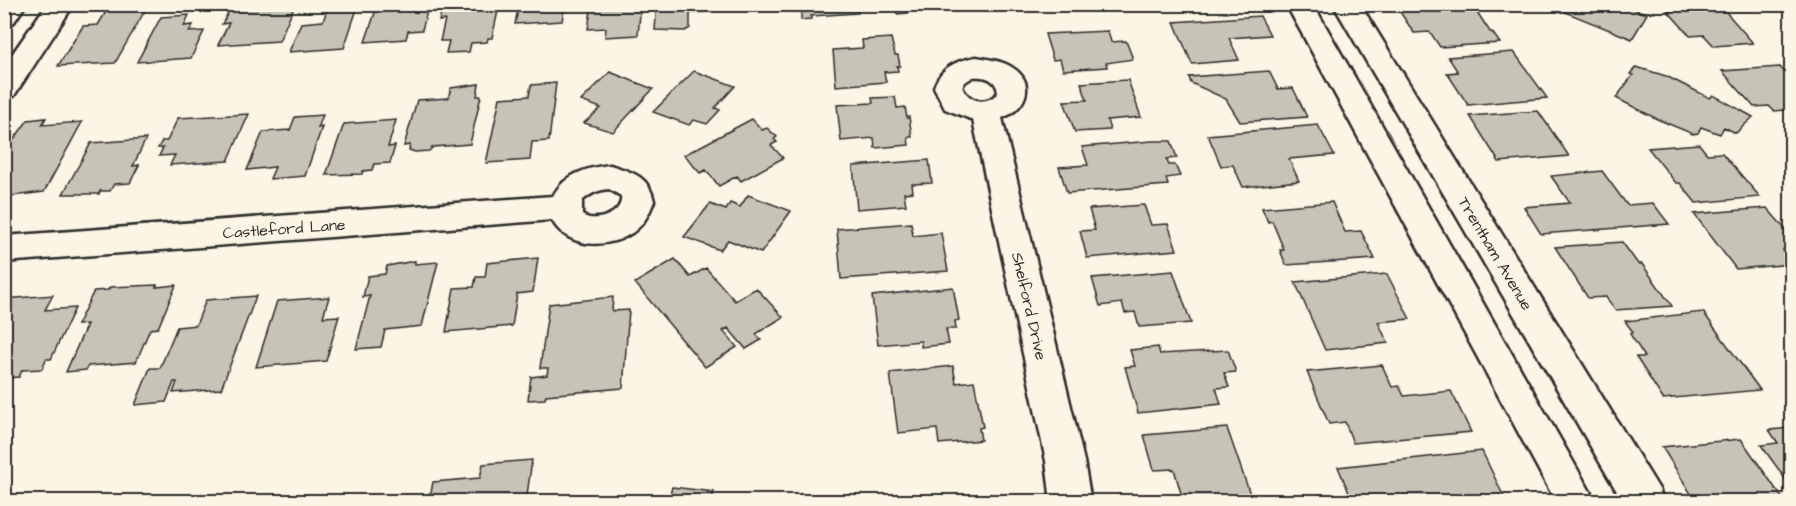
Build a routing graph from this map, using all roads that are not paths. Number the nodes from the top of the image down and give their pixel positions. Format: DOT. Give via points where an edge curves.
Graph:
graph roads {
  1 [pos="13,4"];
  2 [pos="61,4"];
  3 [pos="1299,4"];
  4 [pos="1346,4"];
  5 [pos="4,16"];
  6 [pos="4,89"];
  7 [pos="986,112"];
  8 [pos="564,207"];
  9 [pos="4,249"];
  10 [pos="1071,501"];
  11 [pos="1577,501"];
  12 [pos="1645,501"];
  1 -- 5 [label="street"];
  2 -- 6 [label="street"];
  3 -- 11 [label="street"];
  4 -- 12 [label="street, Trentham Avenue"];
  7 -- 10 [label="street, Shelford Drive"];
  8 -- 9 [label="street, Castleford Lane"];
}
